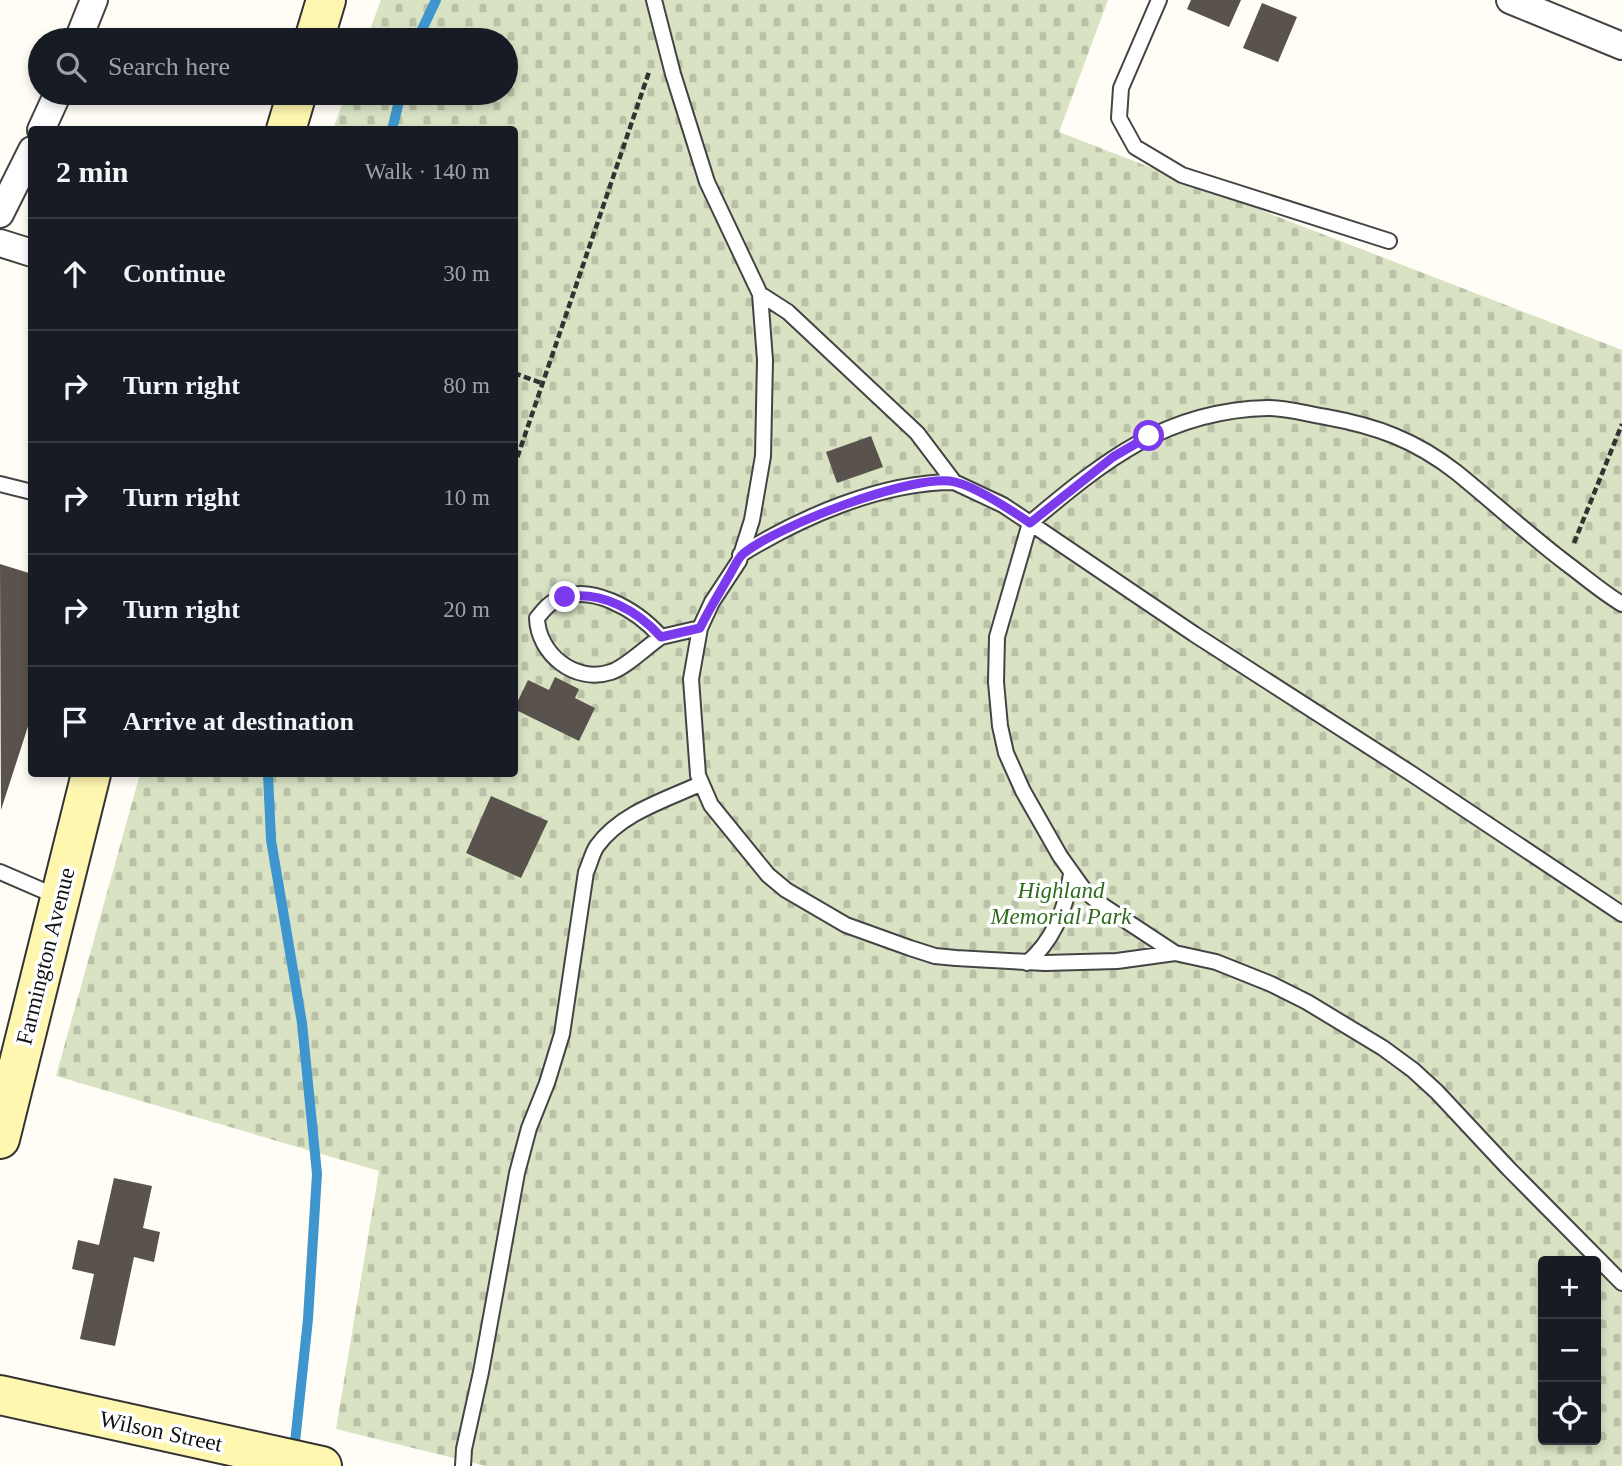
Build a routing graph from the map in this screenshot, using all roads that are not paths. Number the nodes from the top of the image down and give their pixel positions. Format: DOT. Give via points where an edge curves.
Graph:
graph roads {
  1 [pos="94,0"];
  2 [pos="326,0"];
  3 [pos="654,0"];
  4 [pos="1159,0"];
  5 [pos="1510,0"];
  6 [pos="83,28"];
  7 [pos="318,28"];
  8 [pos="1622,46"];
  9 [pos="52,105"];
  10 [pos="293,105"];
  11 [pos="43,126"];
  12 [pos="287,126"];
  13 [pos="28,158"];
  14 [pos="0,214"];
  15 [pos="1389,241"];
  16 [pos="0,243"];
  17 [pos="28,252"];
  18 [pos="760,294"];
  19 [pos="954,482"];
  20 [pos="0,484"];
  21 [pos="28,491"];
  22 [pos="1030,523"];
  23 [pos="740,555"];
  24 [pos="1622,604"];
  25 [pos="700,628"];
  26 [pos="661,637"];
  27 [pos="90,777"];
  28 [pos="700,783"];
  29 [pos="0,872"];
  30 [pos="1071,874"];
  31 [pos="59,897"];
  32 [pos="1622,914"];
  33 [pos="1175,953"];
  34 [pos="1027,963"];
  35 [pos="0,1139"];
  36 [pos="1622,1262"];
  37 [pos="1618,1279"];
  38 [pos="0,1395"];
  39 [pos="318,1465"];
  40 [pos="463,1466"];
  1 -- 6 [label="street"];
  2 -- 7 [label="street"];
  3 -- 18 [label="lane" via="707,181"];
  4 -- 15 [label="lane" via="1121,88 1119,118 1135,148 1182,175"];
  5 -- 8 [label="street"];
  9 -- 11 [label="street"];
  10 -- 12 [label="street"];
  13 -- 14 [label="street"];
  16 -- 17 [label="street"];
  18 -- 19 [label="lane" via="788,312 917,433"];
  18 -- 23 [label="lane" via="764,456"];
  19 -- 22 [label="lane"];
  19 -- 23 [label="lane" via="931,482 854,500"];
  20 -- 21 [label="lane"];
  22 -- 24 [label="lane" via="1113,457 1149,436 1191,420 1271,408 1396,435 1456,473"];
  22 -- 30 [label="lane" via="997,637 1000,726 1023,791"];
  22 -- 32 [label="lane"];
  23 -- 25 [label="lane"];
  25 -- 26 [label="lane"];
  25 -- 28 [label="lane" via="691,680"];
  26 -- 26 [label="lane" via="648,623 600,597 565,597 553,601 537,618 546,649 555,660 579,672 611,672"];
  27 -- 31 [label="street, Farmington Avenue"];
  28 -- 34 [label="lane" via="711,805 768,875 824,914 935,956"];
  28 -- 40 [label="lane" via="621,823 597,846 586,872 562,1034 517,1172"];
  29 -- 31 [label="lane"];
  30 -- 33 [label="lane" via="1102,905"];
  30 -- 34 [label="lane" via="1052,936"];
  31 -- 35 [label="street, Farmington Avenue"];
  33 -- 34 [label="lane" via="1117,961"];
  33 -- 37 [label="lane" via="1216,962 1271,984 1383,1048 1437,1092"];
  36 -- 37 [label="lane"];
  38 -- 39 [label="street, Wilson Street"];
}
